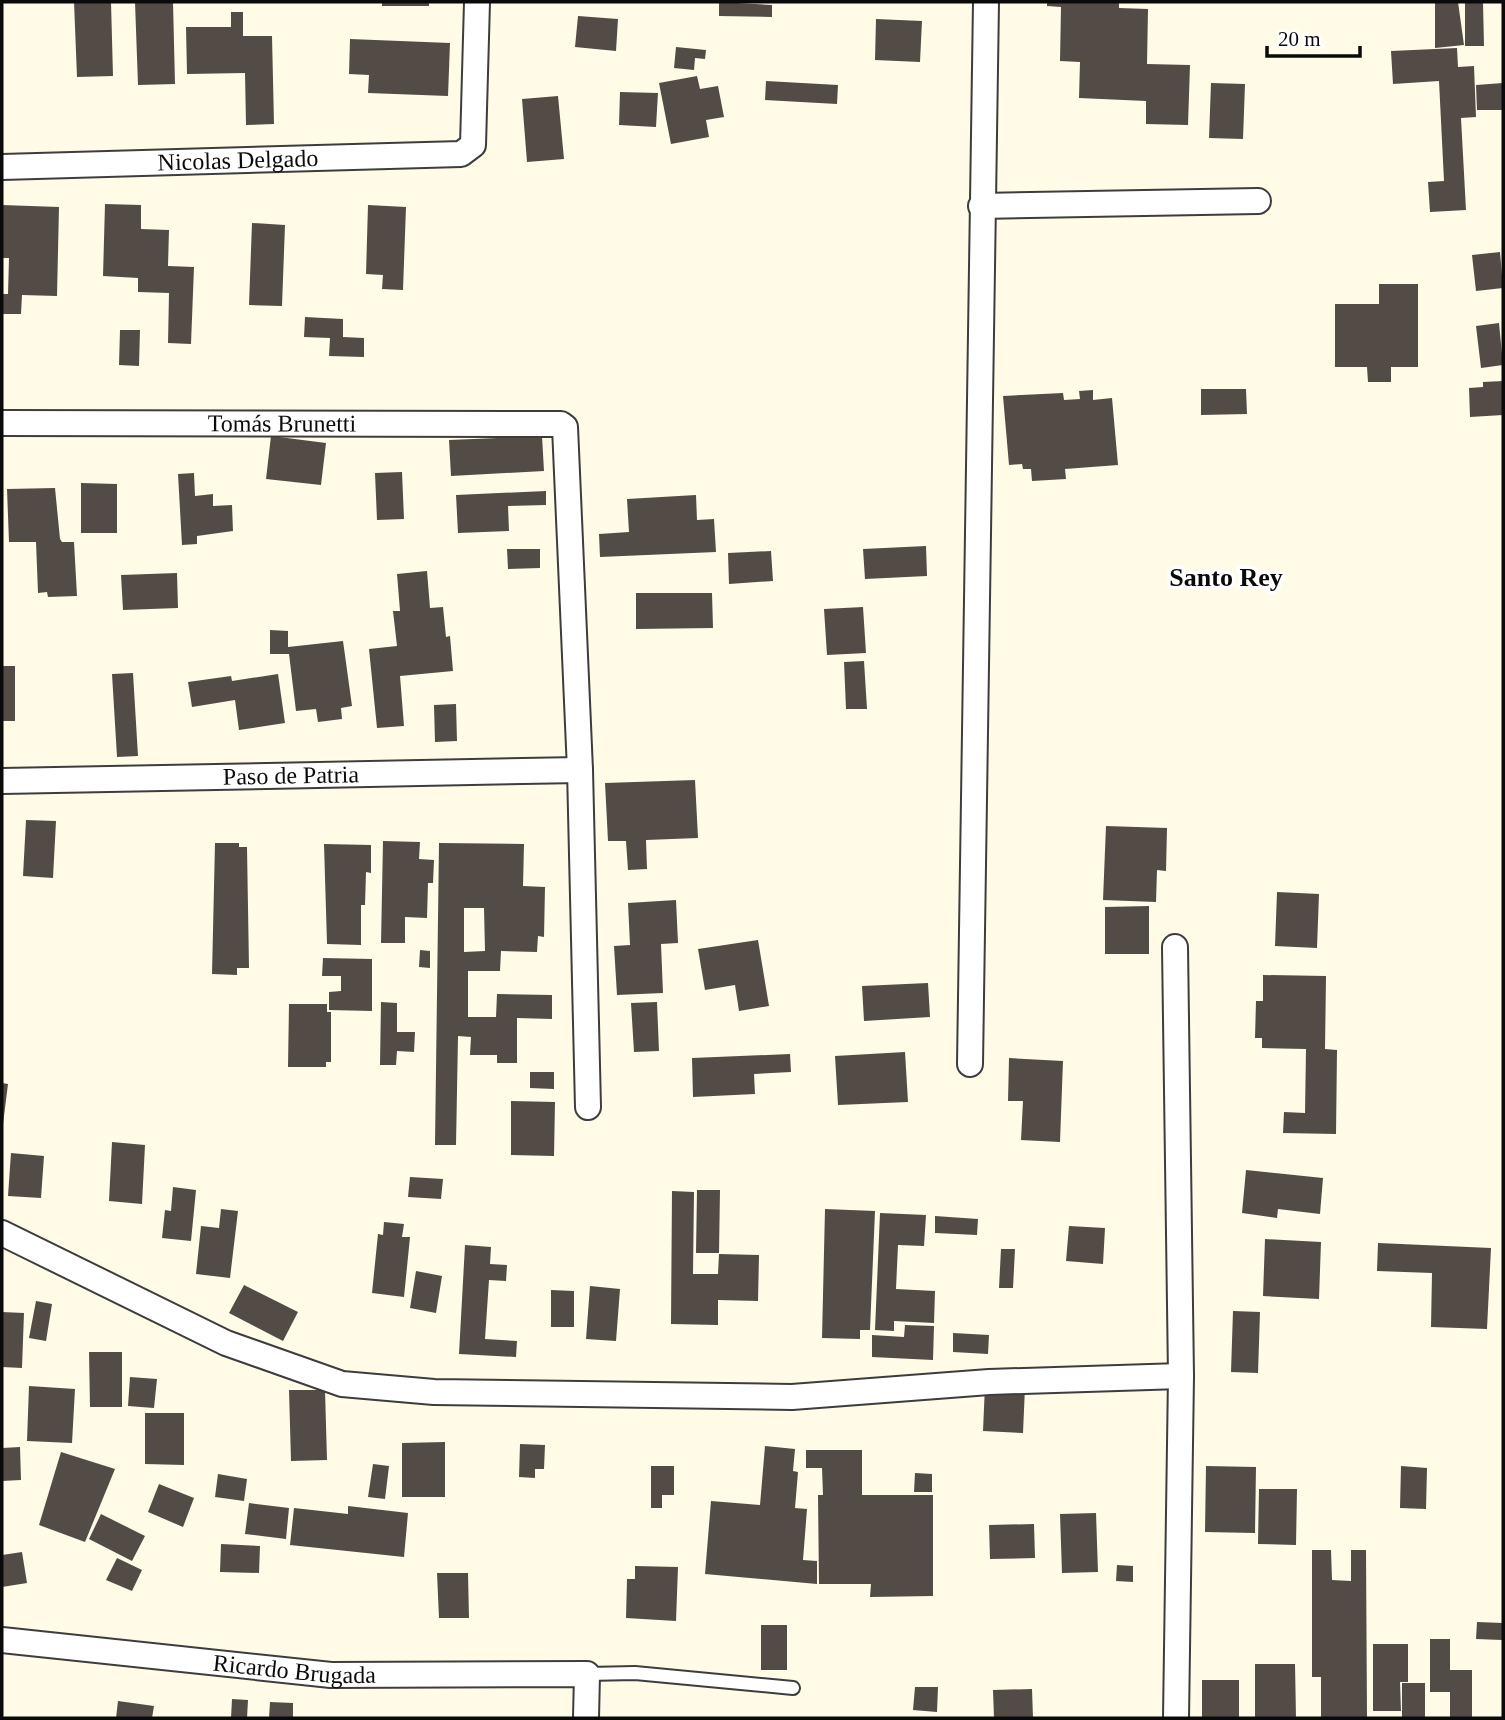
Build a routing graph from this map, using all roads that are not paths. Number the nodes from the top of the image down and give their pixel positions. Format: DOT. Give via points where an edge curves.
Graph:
graph roads {
  1 [pos="477,2"];
  2 [pos="986,2"];
  3 [pos="2,167"];
  4 [pos="1258,201"];
  5 [pos="981,206"];
  6 [pos="2,423"];
  7 [pos="580,770"];
  8 [pos="2,781"];
  9 [pos="1175,947"];
  10 [pos="970,1064"];
  11 [pos="588,1107"];
  12 [pos="2,1233"];
  13 [pos="1181,1376"];
  14 [pos="2,1640"];
  15 [pos="587,1674"];
  16 [pos="793,1688"];
  17 [pos="586,1718"];
  18 [pos="1176,1718"];
  1 -- 3 [label="street, Nicolas Delgado" via="473,145 461,154"];
  2 -- 5 [label="street"];
  4 -- 5 [label="street"];
  5 -- 10 [label="street"];
  6 -- 7 [label="street, Tomás Brunetti" via="561,424 567,432"];
  7 -- 8 [label="street, Paso de Patria"];
  7 -- 11 [label="street"];
  9 -- 13 [label="street"];
  12 -- 13 [label="street" via="226,1343 342,1384 433,1392 792,1397 989,1382"];
  13 -- 18 [label="street"];
  14 -- 15 [label="street, Ricardo Brugada" via="331,1675"];
  15 -- 16 [label="lane" via="635,1673"];
  15 -- 17 [label="street"];
}
